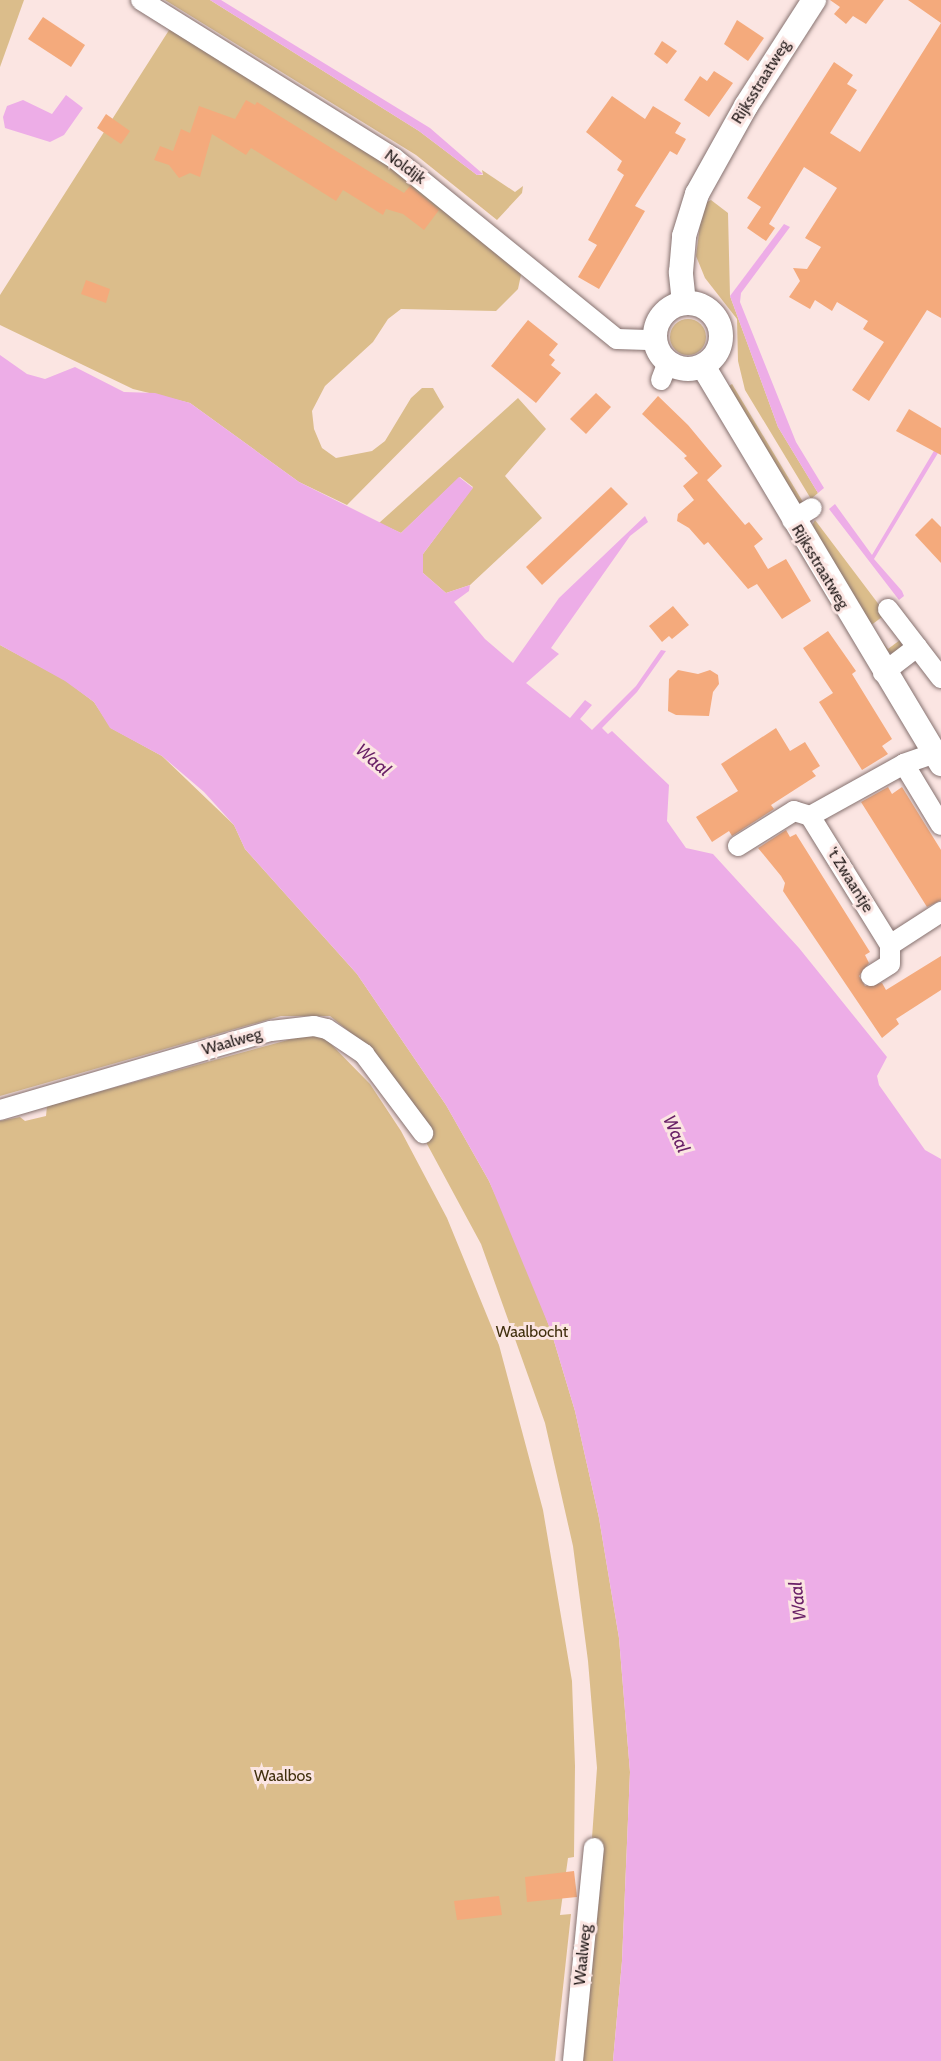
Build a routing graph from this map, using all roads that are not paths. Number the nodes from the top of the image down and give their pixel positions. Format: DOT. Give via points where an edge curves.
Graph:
graph roads {
  1 [pos="141,0"];
  2 [pos="814,0"];
  3 [pos="684,303"];
  4 [pos="655,340"];
  5 [pos="703,366"];
  6 [pos="888,609"];
  7 [pos="917,647"];
  8 [pos="883,673"];
  9 [pos="941,678"];
  10 [pos="939,756"];
  11 [pos="904,764"];
  12 [pos="810,816"];
  13 [pos="941,825"];
  14 [pos="738,846"];
  15 [pos="941,912"];
  16 [pos="890,945"];
  17 [pos="871,976"];
  18 [pos="0,1110"];
  19 [pos="423,1133"];
  20 [pos="594,1848"];
  21 [pos="573,2061"];
  1 -- 4 [label="street, Noldijk" via="394,158 617,339"];
  2 -- 3 [label="street, Rijksstraatweg" via="746,106 697,194 684,236"];
  3 -- 4 [label="street" via="662,316"];
  3 -- 5 [label="street" via="703,307 720,327 720,346"];
  4 -- 5 [label="street" via="664,371"];
  5 -- 8 [label="street, Rijksstraatweg" via="721,413 802,514"];
  6 -- 7 [label="street"];
  7 -- 8 [label="street"];
  7 -- 9 [label="street"];
  8 -- 10 [label="street, Rijksstraatweg"];
  10 -- 11 [label="street"];
  11 -- 12 [label="street"];
  11 -- 13 [label="street"];
  12 -- 14 [label="street" via="794,811"];
  12 -- 16 [label="street, 't Zwaantje"];
  15 -- 16 [label="street"];
  16 -- 17 [label="street" via="890,964"];
  18 -- 19 [label="street, Waalweg" via="271,1031 314,1026 327,1029 364,1054"];
  20 -- 21 [label="street, Waalweg"];
}
